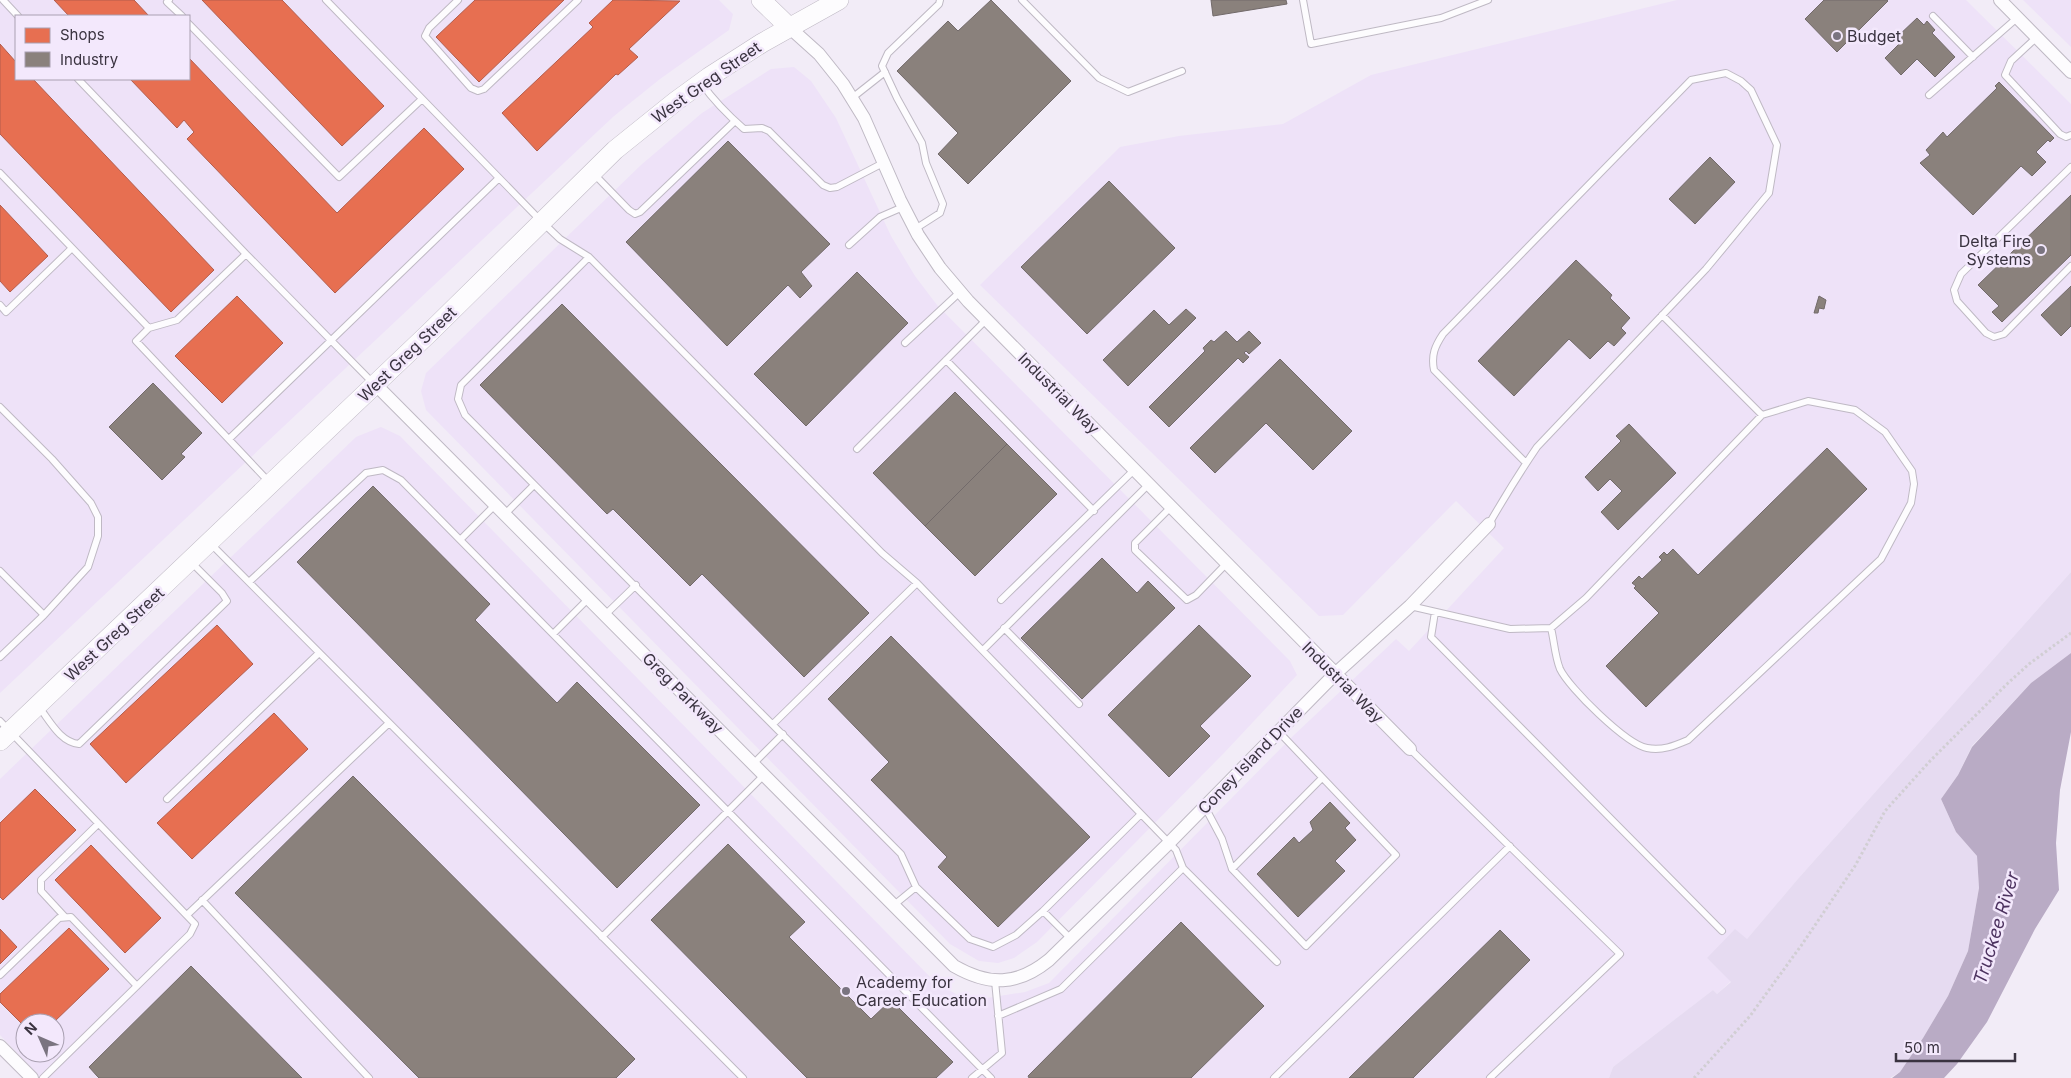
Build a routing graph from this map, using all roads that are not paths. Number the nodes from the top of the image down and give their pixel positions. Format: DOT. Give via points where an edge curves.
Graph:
graph roads {
  1 [pos="3,0"];
  2 [pos="169,0"];
  3 [pos="326,0"];
  4 [pos="458,0"];
  5 [pos="578,0"];
  6 [pos="761,0"];
  7 [pos="839,0"];
  8 [pos="940,0"];
  9 [pos="1022,0"];
  10 [pos="1303,0"];
  11 [pos="1488,0"];
  12 [pos="2000,0"];
  13 [pos="17,15"];
  14 [pos="181,15"];
  15 [pos="1934,16"];
  16 [pos="2018,18"];
  17 [pos="190,25"];
  18 [pos="789,27"];
  19 [pos="2037,37"];
  20 [pos="1973,57"];
  21 [pos="1182,71"];
  22 [pos="885,72"];
  23 [pos="2071,72"];
  24 [pos="79,80"];
  25 [pos="702,82"];
  26 [pos="1929,95"];
  27 [pos="852,98"];
  28 [pos="422,99"];
  29 [pos="736,121"];
  30 [pos="2069,136"];
  31 [pos="885,162"];
  32 [pos="2071,167"];
  33 [pos="591,172"];
  34 [pos="0,173"];
  35 [pos="499,178"];
  36 [pos="903,207"];
  37 [pos="542,221"];
  38 [pos="915,230"];
  39 [pos="849,245"];
  40 [pos="72,248"];
  41 [pos="246,254"];
  42 [pos="589,257"];
  43 [pos="2071,266"];
  44 [pos="960,292"];
  45 [pos="0,305"];
  46 [pos="1662,315"];
  47 [pos="986,320"];
  48 [pos="148,328"];
  49 [pos="331,340"];
  50 [pos="905,343"];
  51 [pos="946,360"];
  52 [pos="375,384"];
  53 [pos="0,407"];
  54 [pos="1762,415"];
  55 [pos="229,439"];
  56 [pos="857,449"];
  57 [pos="1526,463"];
  58 [pos="1134,470"];
  59 [pos="271,484"];
  60 [pos="1149,484"];
  61 [pos="534,485"];
  62 [pos="1171,507"];
  63 [pos="500,510"];
  64 [pos="1094,511"];
  65 [pos="1489,524"];
  66 [pos="460,540"];
  67 [pos="210,543"];
  68 [pos="190,562"];
  69 [pos="1227,564"];
  70 [pos="0,571"];
  71 [pos="249,582"];
  72 [pos="917,583"];
  73 [pos="636,585"];
  74 [pos="588,598"];
  75 [pos="1000,600"];
  76 [pos="1410,606"];
  77 [pos="1435,612"];
  78 [pos="44,615"];
  79 [pos="604,615"];
  80 [pos="1004,628"];
  81 [pos="1551,628"];
  82 [pos="553,634"];
  83 [pos="983,650"];
  84 [pos="319,653"];
  85 [pos="0,658"];
  86 [pos="1335,674"];
  87 [pos="1079,704"];
  88 [pos="38,706"];
  89 [pos="389,723"];
  90 [pos="773,724"];
  91 [pos="3,731"];
  92 [pos="1278,731"];
  93 [pos="783,734"];
  94 [pos="1410,748"];
  95 [pos="753,764"];
  96 [pos="764,775"];
  97 [pos="1322,778"];
  98 [pos="167,798"];
  99 [pos="1205,806"];
  100 [pos="728,812"];
  101 [pos="1141,814"];
  102 [pos="98,824"];
  103 [pos="1169,843"];
  104 [pos="1510,846"];
  105 [pos="1183,868"];
  106 [pos="1232,868"];
  107 [pos="916,887"];
  108 [pos="202,900"];
  109 [pos="894,905"];
  110 [pos="1043,911"];
  111 [pos="188,914"];
  112 [pos="65,917"];
  113 [pos="1722,931"];
  114 [pos="602,936"];
  115 [pos="1071,939"];
  116 [pos="1277,962"];
  117 [pos="0,975"];
  118 [pos="999,981"];
  119 [pos="137,986"];
  120 [pos="998,1016"];
  121 [pos="0,1046"];
  122 [pos="982,1069"];
  123 [pos="32,1078"];
  124 [pos="43,1078"];
  125 [pos="370,1078"];
  126 [pos="743,1078"];
  127 [pos="972,1078"];
  128 [pos="991,1078"];
  129 [pos="1274,1078"];
  130 [pos="1490,1078"];
  1 -- 13 [label="lane"];
  2 -- 14 [label="lane" via="167,2"];
  3 -- 28 [label="lane"];
  4 -- 5 [label="lane" via="425,36 471,88 478,91 484,89"];
  6 -- 18 [label="main road, Industrial Way"];
  7 -- 18 [label="main road, West Greg Street"];
  8 -- 22 [label="lane" via="888,53 882,66"];
  9 -- 21 [label="lane" via="1100,78 1128,92"];
  10 -- 11 [label="lane" via="1311,44 1441,18"];
  12 -- 16 [label="street"];
  15 -- 20 [label="lane"];
  16 -- 19 [label="street"];
  16 -- 20 [label="lane"];
  17 -- 28 [label="lane" via="339,177"];
  18 -- 25 [label="main road, West Greg Street"];
  18 -- 27 [label="street, Industrial Way" via="819,54"];
  19 -- 23 [label="street"];
  19 -- 30 [label="lane" via="2011,61 2006,69 2007,79 2060,134"];
  20 -- 26 [label="lane"];
  22 -- 27 [label="lane"];
  22 -- 38 [label="lane" via="922,143 926,163 943,204 940,213"];
  24 -- 41 [label="lane"];
  25 -- 29 [label="lane" via="714,100"];
  25 -- 33 [label="main road, West Greg Street"];
  27 -- 31 [label="street, Industrial Way"];
  28 -- 35 [label="lane"];
  29 -- 31 [label="lane" via="744,129 762,128 769,132 823,185 830,188"];
  29 -- 33 [label="lane" via="635,214"];
  31 -- 36 [label="street, Industrial Way"];
  32 -- 43 [label="lane" via="1961,274 1954,290 1958,301 1986,333 1994,337 2004,334"];
  33 -- 37 [label="main road, West Greg Street"];
  34 -- 40 [label="lane"];
  35 -- 37 [label="lane"];
  35 -- 49 [label="lane"];
  36 -- 38 [label="street, Industrial Way"];
  36 -- 39 [label="lane" via="880,217"];
  37 -- 42 [label="lane" via="560,239"];
  37 -- 52 [label="main road, West Greg Street"];
  38 -- 44 [label="street, Industrial Way"];
  40 -- 45 [label="lane" via="6,312"];
  40 -- 48 [label="lane"];
  41 -- 48 [label="lane" via="176,320"];
  41 -- 49 [label="lane"];
  42 -- 61 [label="lane" via="461,385 458,399 466,415"];
  42 -- 72 [label="lane" via="882,553"];
  44 -- 47 [label="street, Industrial Way"];
  44 -- 50 [label="lane"];
  46 -- 54 [label="lane"];
  46 -- 57 [label="lane" via="1537,447"];
  46 -- 57 [label="lane" via="1706,269 1769,193 1777,145 1751,90 1726,73 1691,80 1443,334 1435,347 1434,370"];
  47 -- 51 [label="lane"];
  47 -- 58 [label="street, Industrial Way"];
  48 -- 55 [label="lane" via="136,341"];
  49 -- 52 [label="lane"];
  49 -- 55 [label="lane"];
  51 -- 56 [label="lane"];
  51 -- 64 [label="lane"];
  52 -- 59 [label="main road, West Greg Street"];
  52 -- 63 [label="street, Greg Parkway"];
  53 -- 78 [label="lane" via="85,495 98,518 98,536 88,567"];
  54 -- 81 [label="lane" via="1586,598"];
  54 -- 81 [label="lane" via="1808,401 1855,410 1885,432 1912,471 1914,484 1910,503 1881,559 1688,740 1667,748 1646,748 1618,733 1587,701 1560,669"];
  55 -- 59 [label="lane"];
  57 -- 65 [label="lane"];
  58 -- 60 [label="street, Industrial Way"];
  58 -- 64 [label="lane"];
  59 -- 67 [label="main road, West Greg Street"];
  60 -- 62 [label="street, Industrial Way"];
  60 -- 80 [label="lane"];
  61 -- 63 [label="lane"];
  61 -- 73 [label="lane"];
  62 -- 69 [label="street, Industrial Way"];
  62 -- 69 [label="lane" via="1135,542 1135,550 1187,600"];
  63 -- 66 [label="lane"];
  63 -- 74 [label="street, Greg Parkway"];
  64 -- 75 [label="lane"];
  65 -- 76 [label="street, Coney Island Drive"];
  66 -- 71 [label="lane" via="401,480 383,470 366,473"];
  66 -- 82 [label="lane"];
  67 -- 68 [label="main road, West Greg Street"];
  67 -- 71 [label="lane"];
  68 -- 88 [label="main road, West Greg Street"];
  68 -- 88 [label="lane" via="227,601 79,744 68,743"];
  69 -- 86 [label="street, Industrial Way"];
  70 -- 78 [label="lane"];
  71 -- 84 [label="lane"];
  72 -- 83 [label="lane"];
  72 -- 90 [label="lane"];
  73 -- 79 [label="lane"];
  73 -- 90 [label="lane"];
  74 -- 79 [label="street, Greg Parkway"];
  74 -- 82 [label="lane"];
  76 -- 77 [label="lane"];
  76 -- 86 [label="street, Coney Island Drive"];
  77 -- 81 [label="lane" via="1510,630"];
  77 -- 113 [label="lane" via="1431,637"];
  78 -- 85 [label="lane"];
  79 -- 95 [label="street, Greg Parkway"];
  80 -- 83 [label="lane"];
  80 -- 87 [label="lane"];
  82 -- 100 [label="lane"];
  83 -- 101 [label="lane"];
  84 -- 89 [label="lane"];
  84 -- 98 [label="lane"];
  86 -- 92 [label="street, Coney Island Drive"];
  86 -- 94 [label="street, Industrial Way"];
  88 -- 91 [label="main road, West Greg Street"];
  89 -- 108 [label="lane"];
  89 -- 114 [label="lane"];
  90 -- 93 [label="lane"];
  91 -- 102 [label="lane"];
  92 -- 97 [label="lane"];
  92 -- 99 [label="street, Coney Island Drive"];
  93 -- 95 [label="lane"];
  93 -- 107 [label="lane" via="901,854"];
  94 -- 104 [label="lane"];
  95 -- 96 [label="street, Greg Parkway"];
  96 -- 100 [label="lane"];
  96 -- 109 [label="street, Greg Parkway"];
  97 -- 106 [label="lane"];
  97 -- 106 [label="lane" via="1396,855 1306,946"];
  99 -- 103 [label="street, Coney Island Drive"];
  99 -- 106 [label="lane"];
  100 -- 114 [label="lane"];
  100 -- 122 [label="lane"];
  101 -- 103 [label="lane"];
  101 -- 110 [label="lane"];
  102 -- 111 [label="lane"];
  102 -- 112 [label="lane" via="41,880 41,891"];
  103 -- 105 [label="lane" via="1176,850"];
  103 -- 115 [label="street, Coney Island Drive"];
  104 -- 129 [label="lane"];
  104 -- 130 [label="lane" via="1620,954"];
  105 -- 116 [label="lane"];
  105 -- 120 [label="lane" via="1061,989"];
  107 -- 109 [label="lane"];
  107 -- 110 [label="lane" via="970,939 992,947 1016,935"];
  108 -- 111 [label="lane"];
  108 -- 125 [label="lane"];
  109 -- 118 [label="street, Greg Parkway" via="954,966 970,976"];
  110 -- 115 [label="lane"];
  111 -- 119 [label="lane" via="195,924 190,934"];
  112 -- 117 [label="lane" via="55,922"];
  112 -- 119 [label="lane" via="71,918"];
  114 -- 126 [label="lane"];
  115 -- 118 [label="street, Coney Island Drive" via="1036,970 1019,978"];
  118 -- 120 [label="lane"];
  119 -- 124 [label="lane"];
  120 -- 122 [label="lane" via="1002,1052"];
  121 -- 123 [label="street"];
  122 -- 127 [label="lane"];
  122 -- 128 [label="lane"];
}
